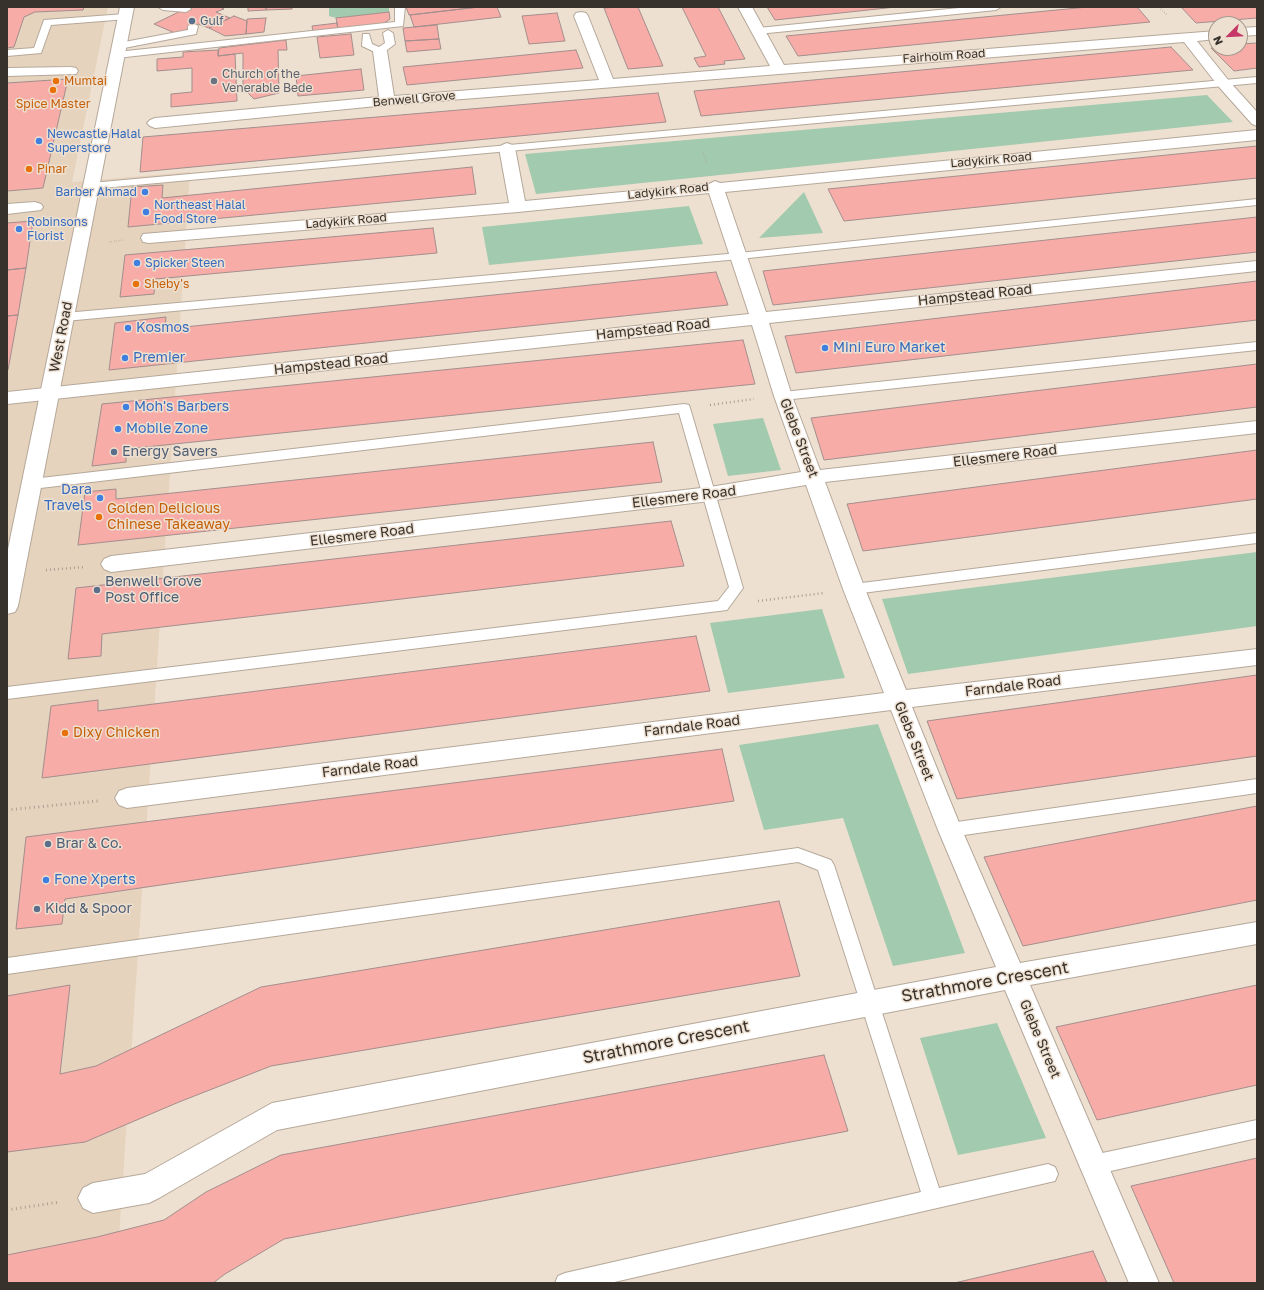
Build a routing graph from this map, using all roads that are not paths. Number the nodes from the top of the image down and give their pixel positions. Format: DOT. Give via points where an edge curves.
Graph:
graph roads {
  1 [pos="163,7"];
  2 [pos="400,7"];
  3 [pos="745,7"];
  4 [pos="996,7"];
  5 [pos="186,8"];
  6 [pos="126,12"];
  7 [pos="581,16"];
  8 [pos="193,26"];
  9 [pos="758,31"];
  10 [pos="388,34"];
  11 [pos="366,36"];
  12 [pos="1208,36"];
  13 [pos="1188,38"];
  14 [pos="380,51"];
  15 [pos="7,53"];
  16 [pos="117,56"];
  17 [pos="779,69"];
  18 [pos="71,71"];
  19 [pos="7,72"];
  20 [pos="673,79"];
  21 [pos="1257,80"];
  22 [pos="608,84"];
  23 [pos="1224,84"];
  24 [pos="387,101"];
  25 [pos="1257,121"];
  26 [pos="155,123"];
  27 [pos="1257,135"];
  28 [pos="507,148"];
  29 [pos="91,186"];
  30 [pos="715,186"];
  31 [pos="1257,202"];
  32 [pos="35,207"];
  33 [pos="518,207"];
  34 [pos="7,209"];
  35 [pos="149,238"];
  36 [pos="739,256"];
  37 [pos="1257,266"];
  38 [pos="65,317"];
  39 [pos="758,318"];
  40 [pos="1257,346"];
  41 [pos="49,394"];
  42 [pos="782,396"];
  43 [pos="7,398"];
  44 [pos="1257,427"];
  45 [pos="814,477"];
  46 [pos="32,484"];
  47 [pos="710,494"];
  48 [pos="1257,538"];
  49 [pos="111,564"];
  50 [pos="854,589"];
  51 [pos="7,606"];
  52 [pos="1257,657"];
  53 [pos="7,694"];
  54 [pos="898,700"];
  55 [pos="1257,786"];
  56 [pos="127,798"];
  57 [pos="950,830"];
  58 [pos="1257,933"];
  59 [pos="7,966"];
  60 [pos="1013,976"];
  61 [pos="871,1003"];
  62 [pos="1257,1129"];
  63 [pos="1093,1165"];
  64 [pos="1048,1174"];
  65 [pos="93,1198"];
  66 [pos="933,1199"];
  67 [pos="565,1283"];
  68 [pos="1144,1283"];
  1 -- 5 [label="lane"];
  2 -- 16 [label="lane" via="400,24"];
  3 -- 9 [label="street"];
  4 -- 9 [label="lane"];
  6 -- 15 [label="lane" via="47,22 38,51"];
  6 -- 16 [label="street, West Road"];
  7 -- 22 [label="street"];
  8 -- 16 [label="lane" via="193,32"];
  9 -- 17 [label="street"];
  10 -- 14 [label="lane" via="390,44"];
  11 -- 14 [label="lane" via="367,46"];
  12 -- 13 [label="street, Fairholm Road"];
  13 -- 17 [label="street, Fairholm Road"];
  13 -- 23 [label="street"];
  14 -- 24 [label="street"];
  16 -- 29 [label="street, West Road"];
  17 -- 20 [label="street, Fairholm Road"];
  18 -- 19 [label="street"];
  20 -- 22 [label="street, Benwell Grove"];
  21 -- 23 [label="lane"];
  22 -- 24 [label="street, Benwell Grove"];
  23 -- 25 [label="street"];
  23 -- 28 [label="lane"];
  24 -- 26 [label="street, Benwell Grove"];
  27 -- 30 [label="street, Ladykirk Road"];
  28 -- 29 [label="lane"];
  28 -- 33 [label="street"];
  29 -- 38 [label="street, West Road"];
  30 -- 33 [label="street, Ladykirk Road"];
  30 -- 36 [label="street, Glebe Street"];
  31 -- 36 [label="lane"];
  32 -- 34 [label="street"];
  33 -- 35 [label="street, Ladykirk Road"];
  36 -- 38 [label="lane"];
  36 -- 39 [label="street, Glebe Street"];
  37 -- 39 [label="street, Hampstead Road"];
  38 -- 41 [label="street, West Road"];
  39 -- 41 [label="street, Hampstead Road"];
  39 -- 42 [label="street, Glebe Street"];
  40 -- 42 [label="lane"];
  41 -- 43 [label="street, Hampstead Road"];
  41 -- 46 [label="street, West Road"];
  42 -- 45 [label="street, Glebe Street"];
  44 -- 45 [label="street, Ellesmere Road"];
  45 -- 47 [label="street, Ellesmere Road"];
  45 -- 50 [label="street, Glebe Street"];
  46 -- 47 [label="lane" via="684,408"];
  46 -- 51 [label="street, West Road"];
  47 -- 49 [label="street, Ellesmere Road"];
  47 -- 53 [label="lane" via="736,588 722,606"];
  48 -- 50 [label="lane"];
  50 -- 54 [label="street, Glebe Street"];
  52 -- 54 [label="street, Farndale Road"];
  54 -- 56 [label="street, Farndale Road"];
  54 -- 57 [label="street, Glebe Street"];
  55 -- 57 [label="lane"];
  57 -- 60 [label="street, Glebe Street"];
  58 -- 60 [label="street, Strathmore Crescent"];
  59 -- 61 [label="lane" via="798,855 825,865"];
  60 -- 61 [label="street, Strathmore Crescent"];
  60 -- 63 [label="street, Glebe Street"];
  61 -- 65 [label="street, Strathmore Crescent" via="272,1117 149,1188"];
  61 -- 66 [label="lane"];
  62 -- 63 [label="lane"];
  63 -- 68 [label="street, Glebe Street"];
  64 -- 66 [label="lane"];
  66 -- 67 [label="lane"];
}
